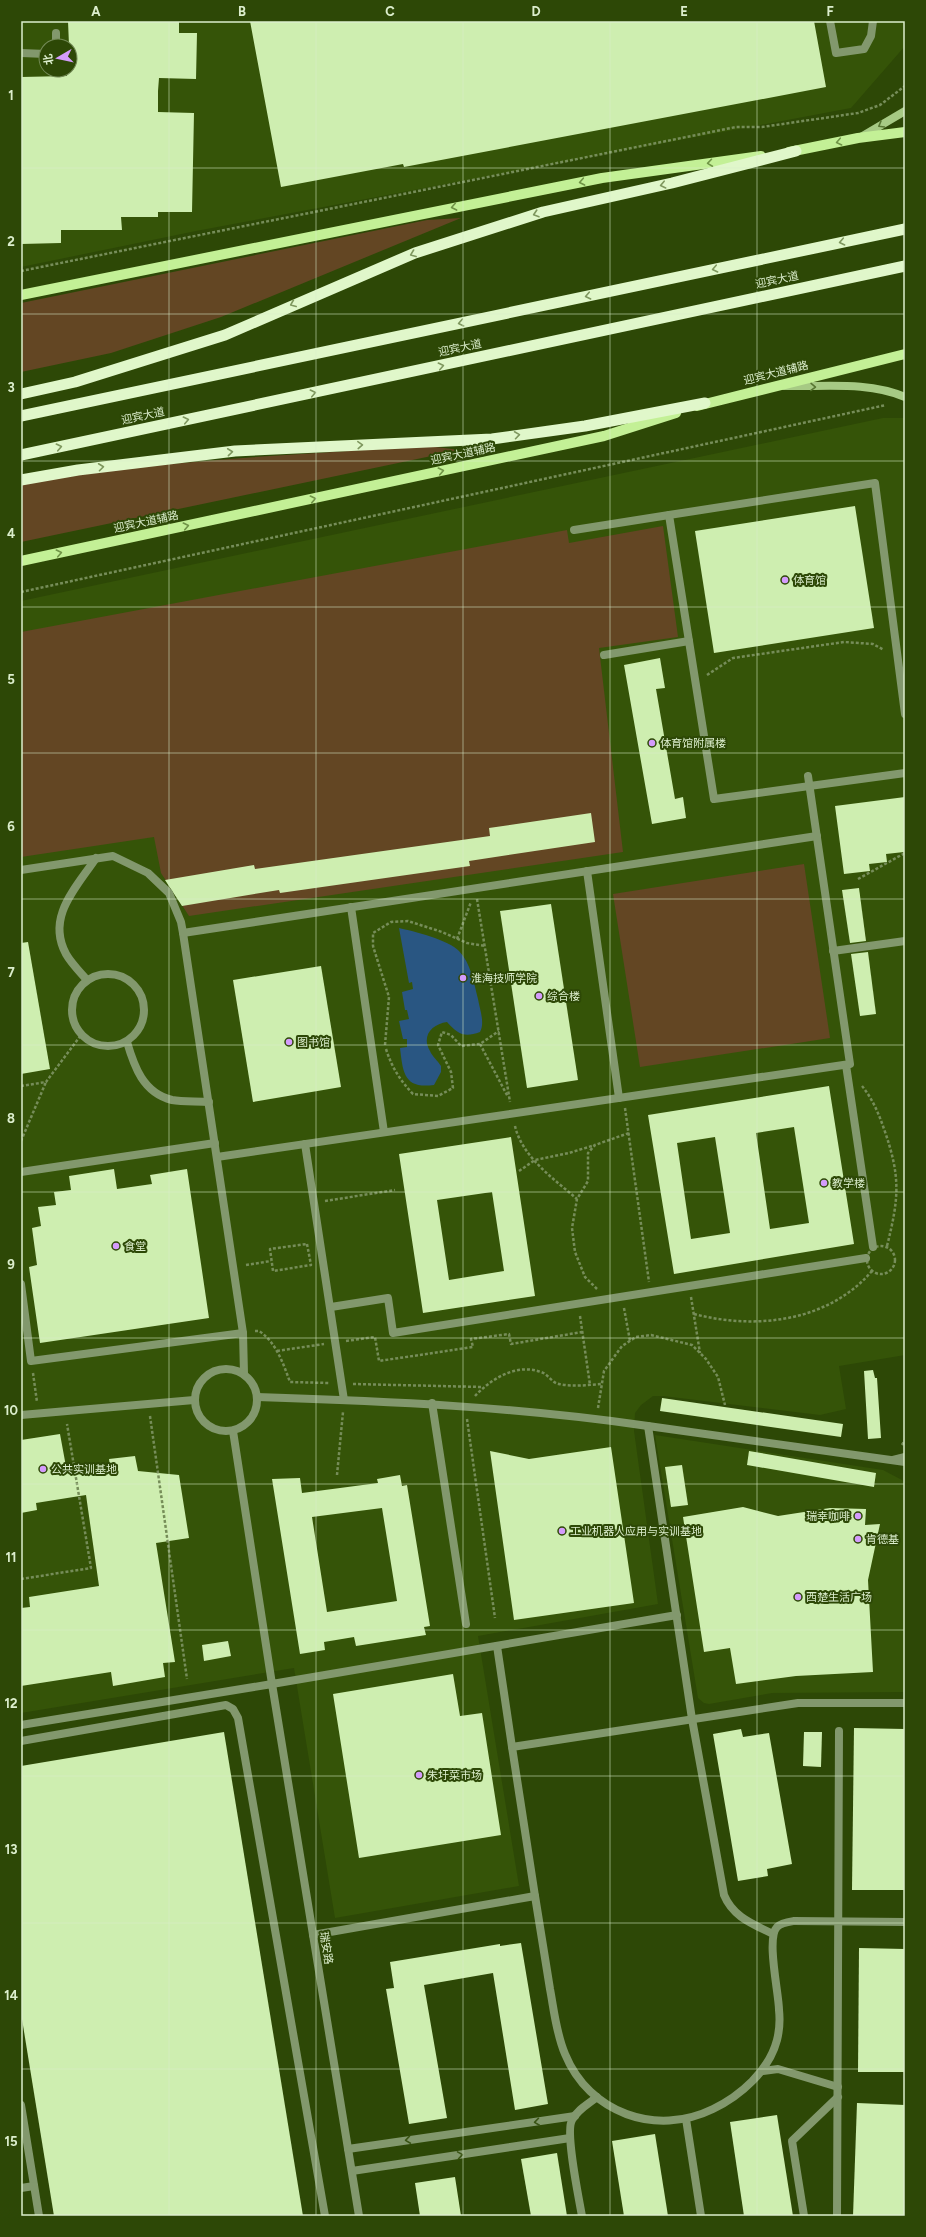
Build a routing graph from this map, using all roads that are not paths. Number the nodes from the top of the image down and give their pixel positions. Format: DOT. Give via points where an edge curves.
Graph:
graph roads {
  1 [pos="830,21"];
  2 [pos="873,21"];
  3 [pos="56,33"];
  4 [pos="56,38"];
  5 [pos="21,53"];
  6 [pos="38,54"];
  7 [pos="905,111"];
  8 [pos="905,132"];
  9 [pos="858,138"];
  10 [pos="796,151"];
  11 [pos="905,229"];
  12 [pos="905,266"];
  13 [pos="21,294"];
  14 [pos="905,354"];
  15 [pos="774,386"];
  16 [pos="21,394"];
  17 [pos="905,397"];
  18 [pos="705,403"];
  19 [pos="21,416"];
  20 [pos="21,455"];
  21 [pos="21,480"];
  22 [pos="669,515"];
  23 [pos="574,530"];
  24 [pos="21,561"];
  25 [pos="689,641"];
  26 [pos="604,655"];
  27 [pos="905,714"];
  28 [pos="905,773"];
  29 [pos="808,776"];
  30 [pos="810,785"];
  31 [pos="817,836"];
  32 [pos="96,858"];
  33 [pos="21,870"];
  34 [pos="587,871"];
  35 [pos="351,907"];
  36 [pos="183,933"];
  37 [pos="905,941"];
  38 [pos="834,951"];
  39 [pos="87,980"];
  40 [pos="127,1042"];
  41 [pos="846,1065"];
  42 [pos="621,1098"];
  43 [pos="209,1102"];
  44 [pos="384,1132"];
  45 [pos="215,1143"];
  46 [pos="305,1144"];
  47 [pos="218,1157"];
  48 [pos="21,1172"];
  49 [pos="873,1247"];
  50 [pos="866,1258"];
  51 [pos="21,1284"];
  52 [pos="331,1307"];
  53 [pos="243,1333"];
  54 [pos="244,1374"];
  55 [pos="257,1397"];
  56 [pos="194,1400"];
  57 [pos="344,1400"];
  58 [pos="432,1403"];
  59 [pos="21,1415"];
  60 [pos="648,1426"];
  61 [pos="233,1430"];
  62 [pos="905,1457"];
  63 [pos="892,1460"];
  64 [pos="905,1462"];
  65 [pos="677,1615"];
  66 [pos="466,1624"];
  67 [pos="497,1646"];
  68 [pos="272,1684"];
  69 [pos="905,1703"];
  70 [pos="692,1719"];
  71 [pos="21,1725"];
  72 [pos="839,1731"];
  73 [pos="21,1741"];
  74 [pos="512,1747"];
  75 [pos="535,1896"];
  76 [pos="838,1922"];
  77 [pos="905,1922"];
  78 [pos="773,1934"];
  79 [pos="313,1935"];
  80 [pos="763,2071"];
  81 [pos="838,2087"];
  82 [pos="597,2097"];
  83 [pos="838,2097"];
  84 [pos="21,2105"];
  85 [pos="575,2116"];
  86 [pos="686,2119"];
  87 [pos="570,2138"];
  88 [pos="348,2149"];
  89 [pos="352,2171"];
  90 [pos="34,2186"];
  91 [pos="21,2188"];
  92 [pos="39,2216"];
  93 [pos="324,2216"];
  94 [pos="359,2216"];
  95 [pos="582,2216"];
  96 [pos="701,2216"];
  97 [pos="804,2216"];
  98 [pos="837,2216"];
  1 -- 2 [label="street" via="836,53 864,49 871,36"];
  3 -- 4 [label="street"];
  5 -- 6 [label="street"];
  7 -- 9 [label="main road, one-way"];
  8 -- 9 [label="main road"];
  9 -- 10 [label="main road, one-way"];
  10 -- 13 [label="main road, one-way" via="602,178"];
  10 -- 16 [label="highway, one-way" via="672,183 543,212 415,253 224,335 75,382"];
  11 -- 19 [label="highway, one-way"];
  20 -- 12 [label="highway, 迎宾大道, one-way"];
  14 -- 15 [label="main road, 迎宾大道辅路"];
  15 -- 17 [label="main road, one-way" via="871,388 889,390"];
  15 -- 18 [label="main road, 迎宾大道辅路"];
  21 -- 18 [label="highway, one-way" via="78,470 235,451 492,439 585,426"];
  24 -- 18 [label="main road, 迎宾大道辅路, one-way" via="604,436"];
  22 -- 23 [label="street"];
  22 -- 25 [label="street"];
  22 -- 27 [label="street" via="875,483"];
  25 -- 26 [label="street"];
  25 -- 30 [label="street" via="714,799"];
  28 -- 30 [label="street"];
  29 -- 30 [label="street"];
  30 -- 31 [label="street"];
  31 -- 34 [label="street"];
  31 -- 38 [label="street"];
  32 -- 33 [label="street"];
  32 -- 36 [label="street" via="113,856 148,873 169,893"];
  32 -- 39 [label="street" via="71,895 61,914 58,930 66,956"];
  34 -- 35 [label="street"];
  34 -- 42 [label="street"];
  35 -- 36 [label="street"];
  35 -- 44 [label="street"];
  36 -- 43 [label="street"];
  37 -- 38 [label="street"];
  38 -- 41 [label="street" via="850,1064"];
  39 -- 40 [label="street" via="78,989 73,1000 71,1013 74,1025 91,1043 103,1047"];
  39 -- 40 [label="street" via="97,975 120,976 138,990 143,1001 143,1018 136,1034"];
  40 -- 43 [label="street" via="135,1069 145,1083 158,1094 171,1100"];
  41 -- 42 [label="street"];
  41 -- 49 [label="street"];
  42 -- 44 [label="street"];
  43 -- 45 [label="street"];
  44 -- 46 [label="street"];
  45 -- 47 [label="street"];
  45 -- 48 [label="street"];
  46 -- 47 [label="street"];
  46 -- 52 [label="street"];
  47 -- 53 [label="street"];
  50 -- 52 [label="street" via="393,1333 388,1298"];
  51 -- 53 [label="street" via="31,1361"];
  52 -- 57 [label="street"];
  53 -- 54 [label="street"];
  54 -- 55 [label="street" via="251,1381"];
  54 -- 56 [label="street" via="226,1368 212,1372 200,1381"];
  55 -- 57 [label="street"];
  55 -- 61 [label="street" via="254,1414 241,1427"];
  56 -- 59 [label="street"];
  56 -- 61 [label="street" via="196,1409 206,1424 224,1431"];
  57 -- 58 [label="street"];
  58 -- 60 [label="street" via="596,1418"];
  58 -- 66 [label="street"];
  60 -- 63 [label="street"];
  60 -- 65 [label="street"];
  61 -- 68 [label="street, 瑞安路"];
  62 -- 63 [label="street"];
  63 -- 64 [label="street"];
  65 -- 67 [label="street"];
  65 -- 70 [label="street"];
  67 -- 68 [label="street"];
  67 -- 74 [label="street"];
  68 -- 71 [label="street"];
  68 -- 79 [label="street, 瑞安路"];
  69 -- 70 [label="street" via="798,1703"];
  70 -- 74 [label="street"];
  70 -- 78 [label="street" via="724,1895 730,1908 744,1919"];
  72 -- 76 [label="street"];
  73 -- 93 [label="street" via="226,1705 233,1709 238,1718"];
  74 -- 75 [label="street"];
  75 -- 79 [label="street"];
  75 -- 82 [label="street" via="560,2038 570,2066"];
  76 -- 77 [label="street"];
  76 -- 78 [label="street" via="784,1923 777,1927"];
  76 -- 81 [label="street"];
  78 -- 80 [label="street" via="779,2011 777,2041"];
  79 -- 88 [label="street, 瑞安路"];
  80 -- 81 [label="street" via="778,2069"];
  80 -- 86 [label="street" via="731,2100"];
  81 -- 83 [label="street"];
  82 -- 85 [label="street"];
  82 -- 86 [label="street" via="625,2114 639,2119"];
  83 -- 97 [label="street" via="792,2141"];
  83 -- 98 [label="street"];
  84 -- 90 [label="street"];
  85 -- 87 [label="street" via="571,2122"];
  85 -- 88 [label="street, one-way"];
  86 -- 96 [label="street"];
  89 -- 87 [label="street, one-way"];
  87 -- 95 [label="street"];
  88 -- 89 [label="street, 瑞安路"];
  89 -- 94 [label="street, 瑞安路"];
  90 -- 91 [label="street"];
  90 -- 92 [label="street"];
}
